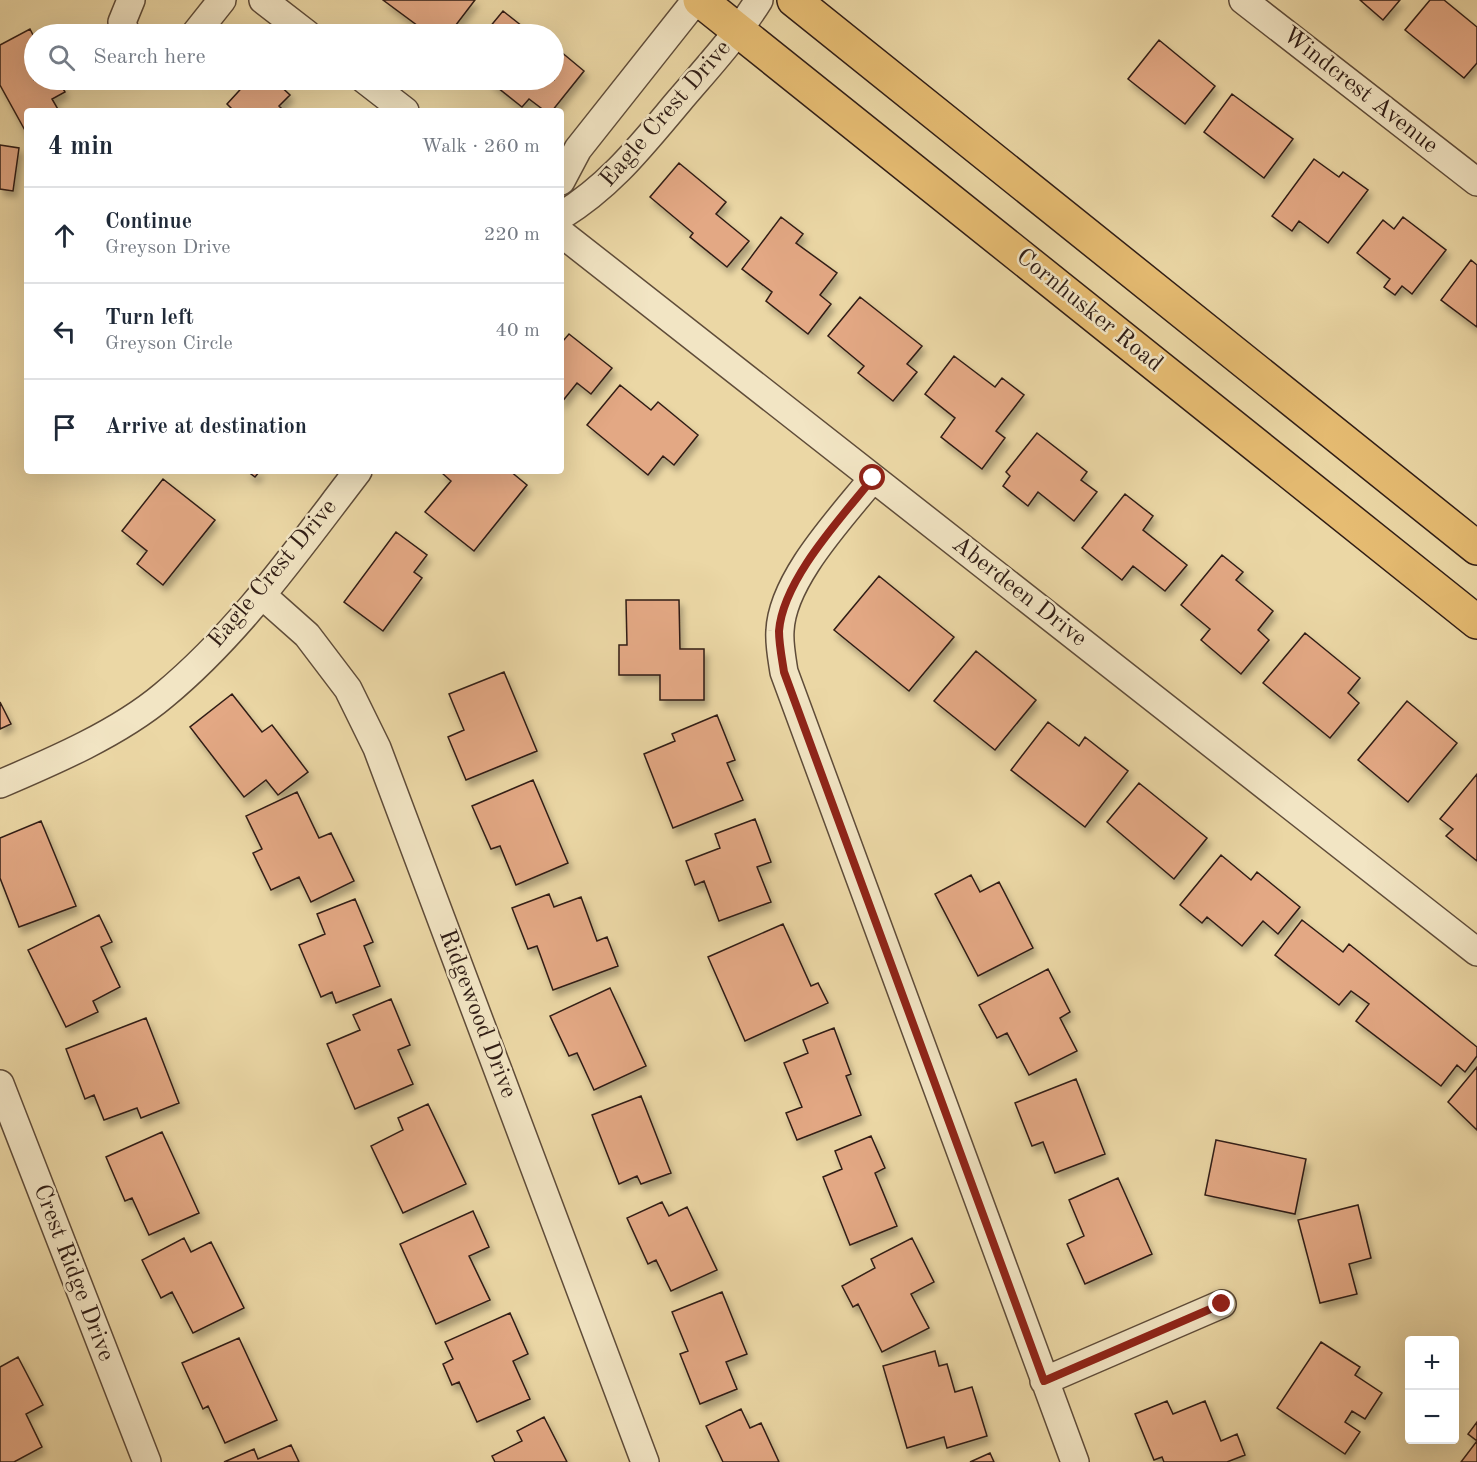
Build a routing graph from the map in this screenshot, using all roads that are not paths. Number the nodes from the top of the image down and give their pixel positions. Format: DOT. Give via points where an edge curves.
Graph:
graph roads {
  1 [pos="131,0"];
  2 [pos="222,0"];
  3 [pos="263,0"];
  4 [pos="696,0"];
  5 [pos="700,0"];
  6 [pos="759,0"];
  7 [pos="794,0"];
  8 [pos="1243,0"];
  9 [pos="123,24"];
  10 [pos="203,24"];
  11 [pos="294,24"];
  12 [pos="740,31"];
  13 [pos="378,90"];
  14 [pos="401,108"];
  15 [pos="564,175"];
  16 [pos="1477,182"];
  17 [pos="564,214"];
  18 [pos="564,235"];
  19 [pos="356,474"];
  20 [pos="873,478"];
  21 [pos="1477,548"];
  22 [pos="262,595"];
  23 [pos="1477,622"];
  24 [pos="0,784"];
  25 [pos="1477,952"];
  26 [pos="0,1084"];
  27 [pos="1222,1304"];
  28 [pos="1044,1381"];
  29 [pos="147,1462"];
  30 [pos="645,1462"];
  31 [pos="1075,1462"];
  1 -- 9 [label="street"];
  2 -- 10 [label="street"];
  3 -- 11 [label="street"];
  4 -- 15 [label="street, Eagle Crest Drive" via="578,149"];
  5 -- 12 [label="main road, Cornhusker Road"];
  6 -- 12 [label="street, Eagle Crest Drive"];
  7 -- 21 [label="main road"];
  8 -- 16 [label="street, Windcrest Avenue"];
  12 -- 17 [label="street, Eagle Crest Drive" via="615,176"];
  12 -- 23 [label="main road, Cornhusker Road"];
  13 -- 14 [label="street"];
  18 -- 20 [label="street, Aberdeen Drive"];
  19 -- 22 [label="street, Eagle Crest Drive"];
  20 -- 25 [label="street, Aberdeen Drive"];
  20 -- 28 [label="street" via="809,559 790,596 779,630 784,672"];
  22 -- 24 [label="street, Eagle Crest Drive" via="163,696 98,738"];
  22 -- 30 [label="street, Ridgewood Drive" via="307,635 348,689 377,748"];
  26 -- 29 [label="street, Crest Ridge Drive"];
  27 -- 28 [label="street"];
  28 -- 31 [label="street"];
}
